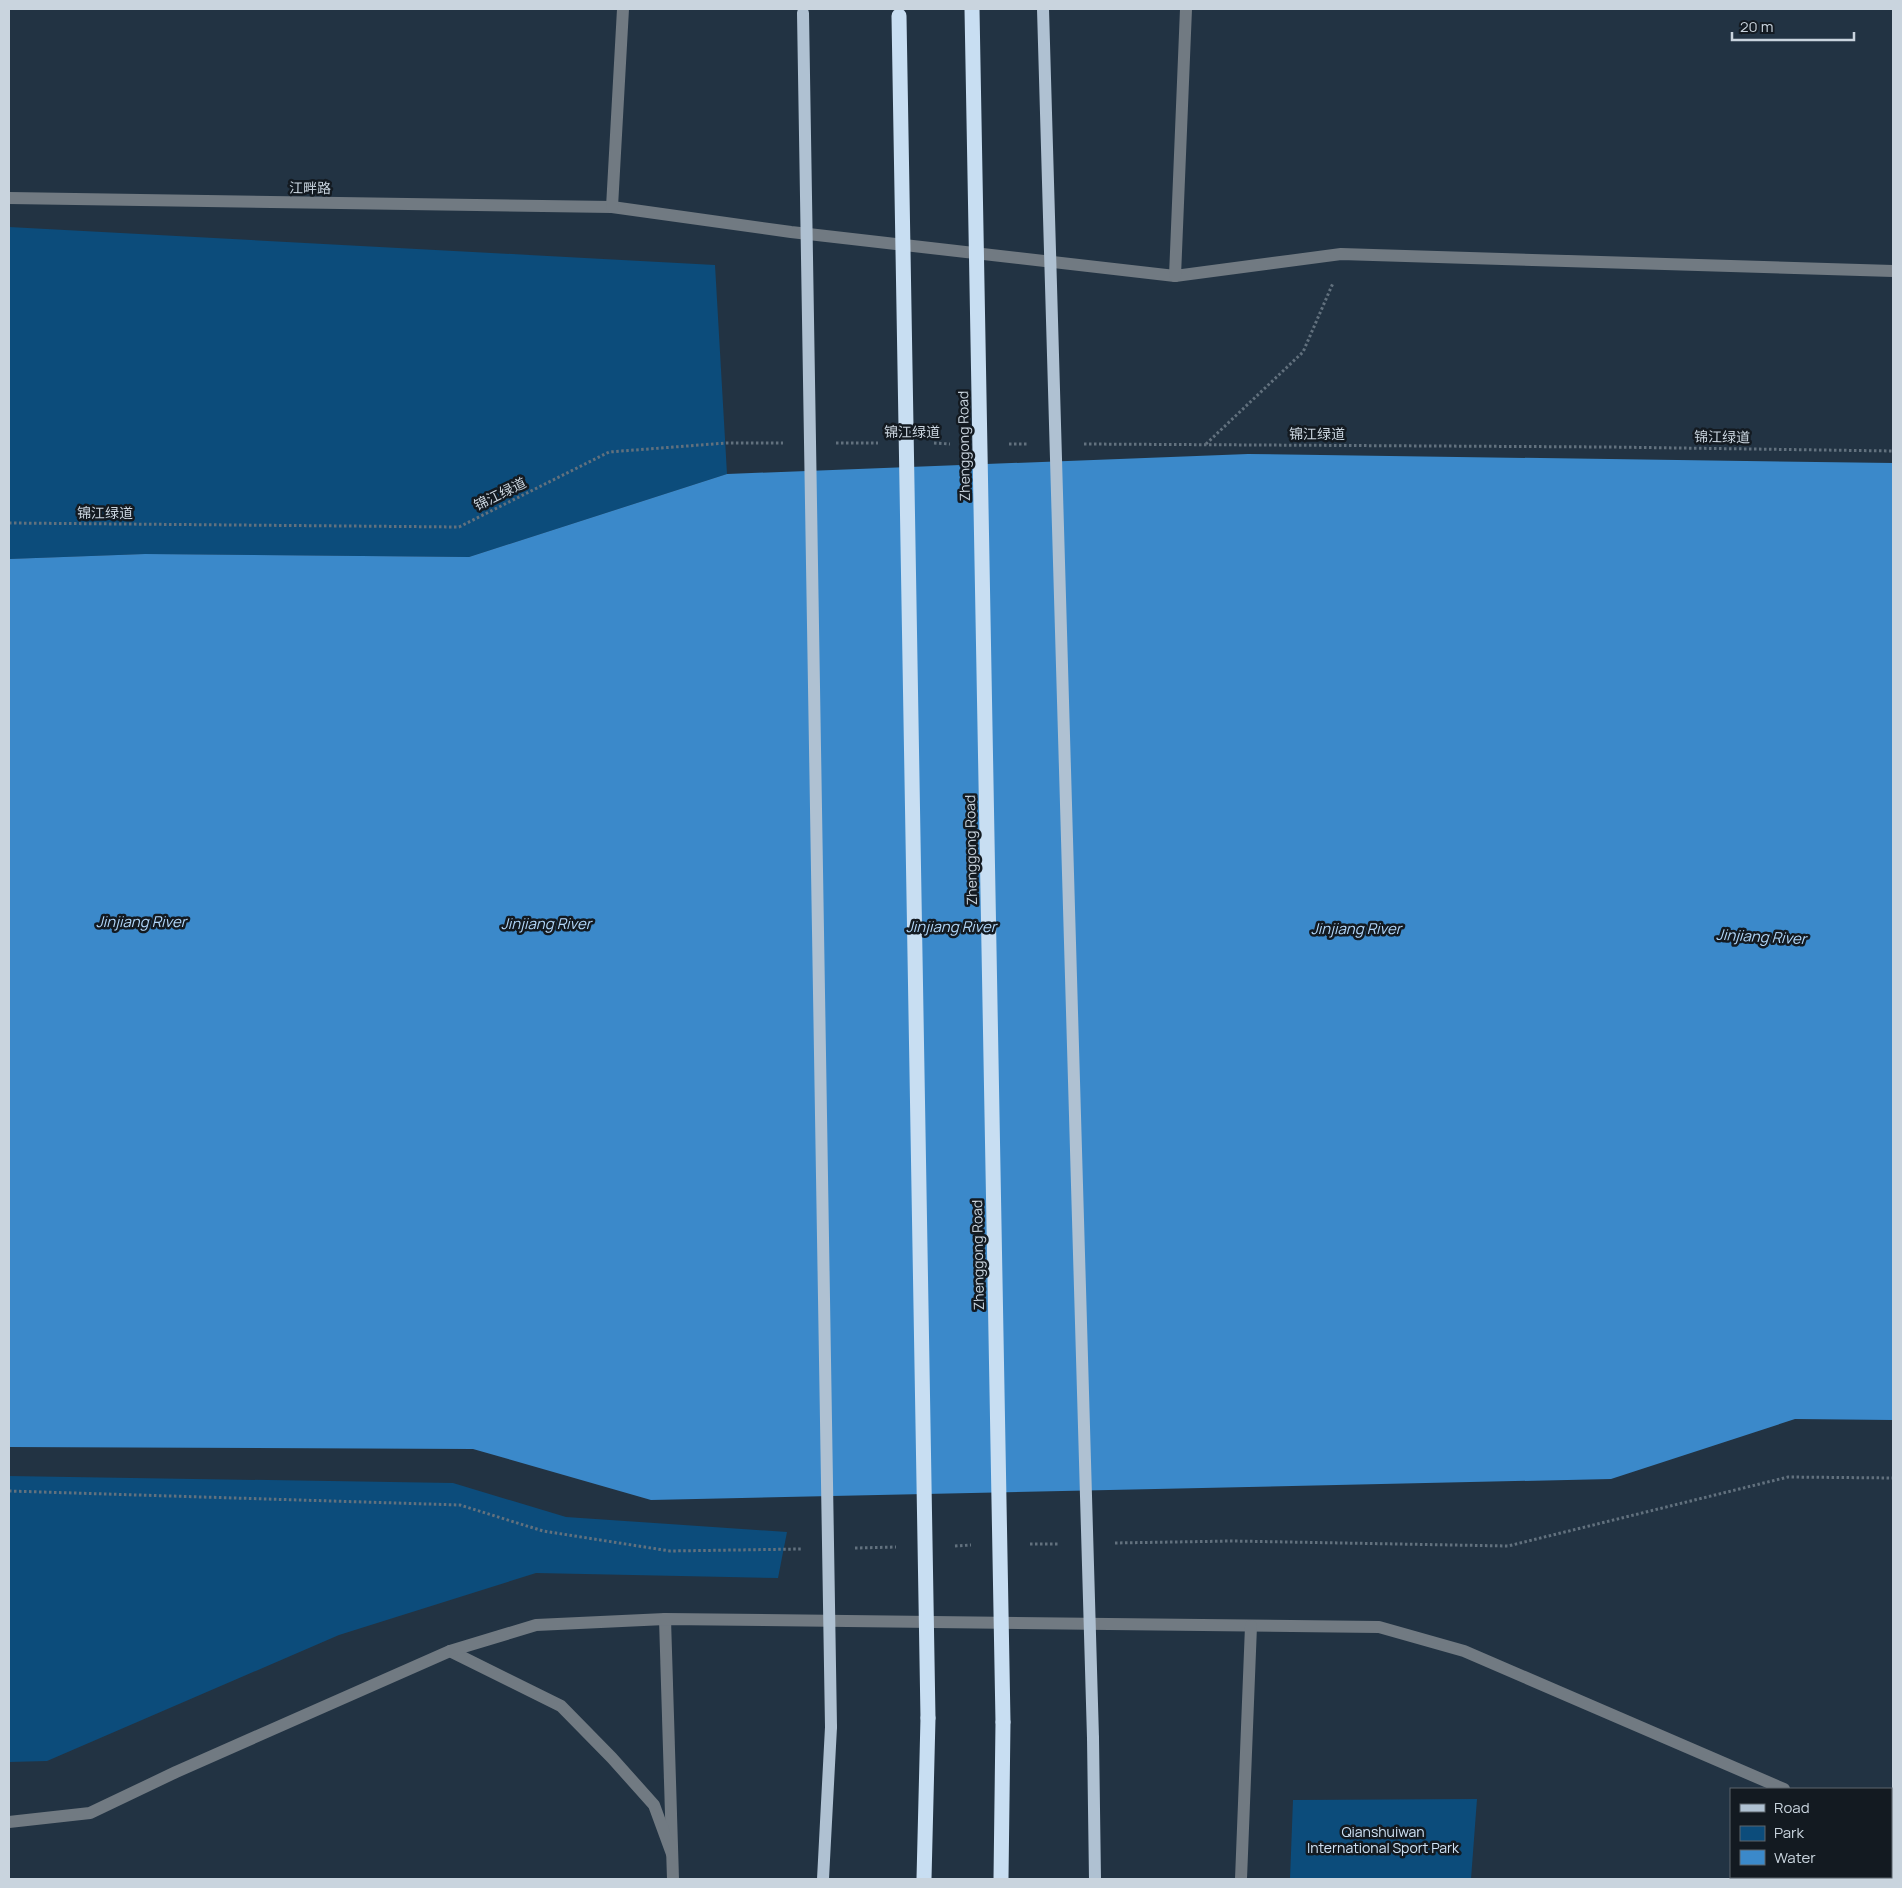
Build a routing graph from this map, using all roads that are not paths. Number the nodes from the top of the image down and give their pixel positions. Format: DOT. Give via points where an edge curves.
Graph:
graph roads {
  1 [pos="623,9"];
  2 [pos="972,9"];
  3 [pos="1043,9"];
  4 [pos="1186,9"];
  5 [pos="803,11"];
  6 [pos="900,12"];
  7 [pos="9,198"];
  8 [pos="612,207"];
  9 [pos="1893,271"];
  10 [pos="1175,276"];
  11 [pos="664,1619"];
  12 [pos="1251,1626"];
  13 [pos="450,1651"];
  14 [pos="1782,1788"];
  15 [pos="9,1822"];
  16 [pos="672,1854"];
  17 [pos="673,1879"];
  18 [pos="822,1879"];
  19 [pos="924,1879"];
  20 [pos="1001,1879"];
  21 [pos="1094,1879"];
  22 [pos="1240,1879"];
  1 -- 8 [label="street"];
  2 -- 20 [label="highway, Zhenggong Road, bridge" via="1003,1722"];
  3 -- 21 [label="main road, bridge" via="1093,1738"];
  4 -- 10 [label="street"];
  5 -- 18 [label="main road, bridge" via="831,1726"];
  6 -- 19 [label="highway, bridge" via="928,1718"];
  7 -- 8 [label="street, 江畔路"];
  8 -- 10 [label="street, 江畔路" via="790,232"];
  9 -- 10 [label="street, 江畔路" via="1341,254"];
  11 -- 12 [label="street"];
  11 -- 13 [label="street" via="536,1625"];
  11 -- 16 [label="street"];
  12 -- 14 [label="street" via="1379,1627 1464,1651"];
  12 -- 22 [label="street"];
  13 -- 15 [label="street" via="90,1812"];
  13 -- 16 [label="street" via="561,1706 654,1805"];
  16 -- 17 [label="street"];
}
